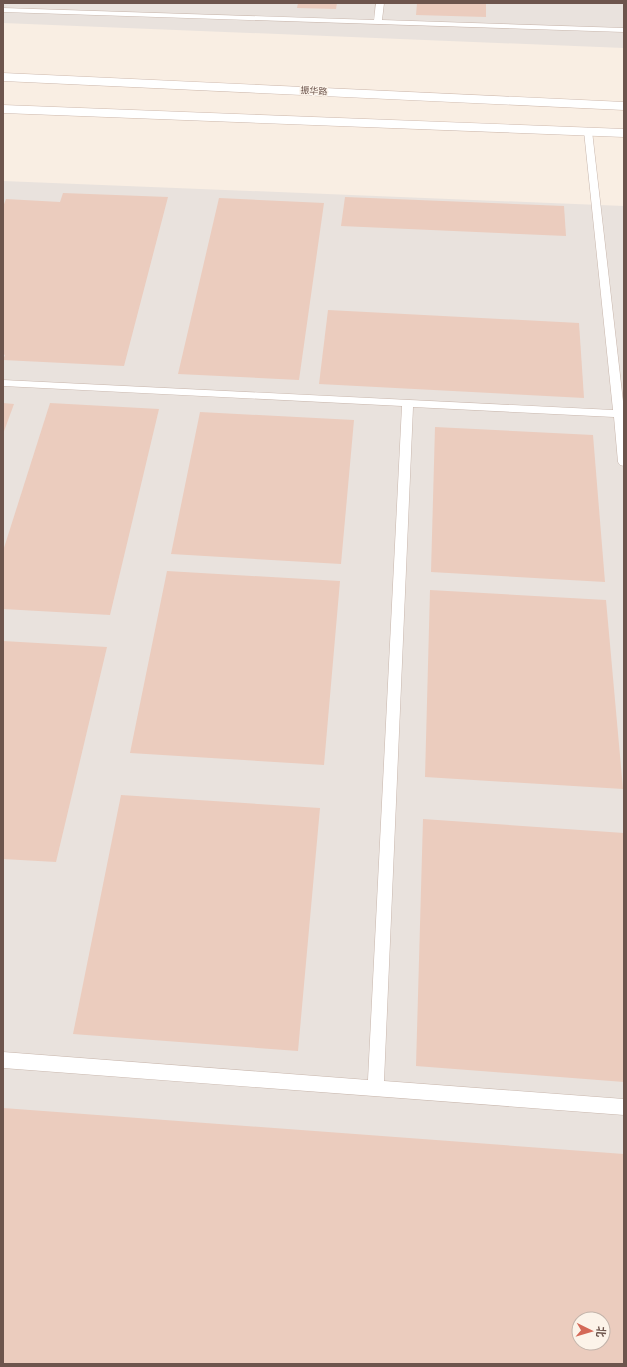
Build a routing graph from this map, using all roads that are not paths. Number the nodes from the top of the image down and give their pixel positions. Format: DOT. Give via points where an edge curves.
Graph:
graph roads {
  1 [pos="380,3"];
  2 [pos="3,10"];
  3 [pos="378,22"];
  4 [pos="624,30"];
  5 [pos="3,77"];
  6 [pos="624,106"];
  7 [pos="3,109"];
  8 [pos="588,131"];
  9 [pos="624,133"];
  10 [pos="3,383"];
  11 [pos="408,403"];
  12 [pos="621,414"];
  13 [pos="624,462"];
  14 [pos="3,1060"];
  15 [pos="376,1088"];
  16 [pos="624,1107"];
  1 -- 3 [label="lane"];
  2 -- 3 [label="lane"];
  3 -- 4 [label="lane"];
  5 -- 6 [label="main road, 振华路"];
  7 -- 8 [label="main road"];
  8 -- 9 [label="main road"];
  8 -- 12 [label="lane"];
  10 -- 11 [label="lane"];
  11 -- 12 [label="lane"];
  11 -- 15 [label="lane"];
  12 -- 13 [label="lane"];
  14 -- 15 [label="lane"];
  15 -- 16 [label="lane"];
}
